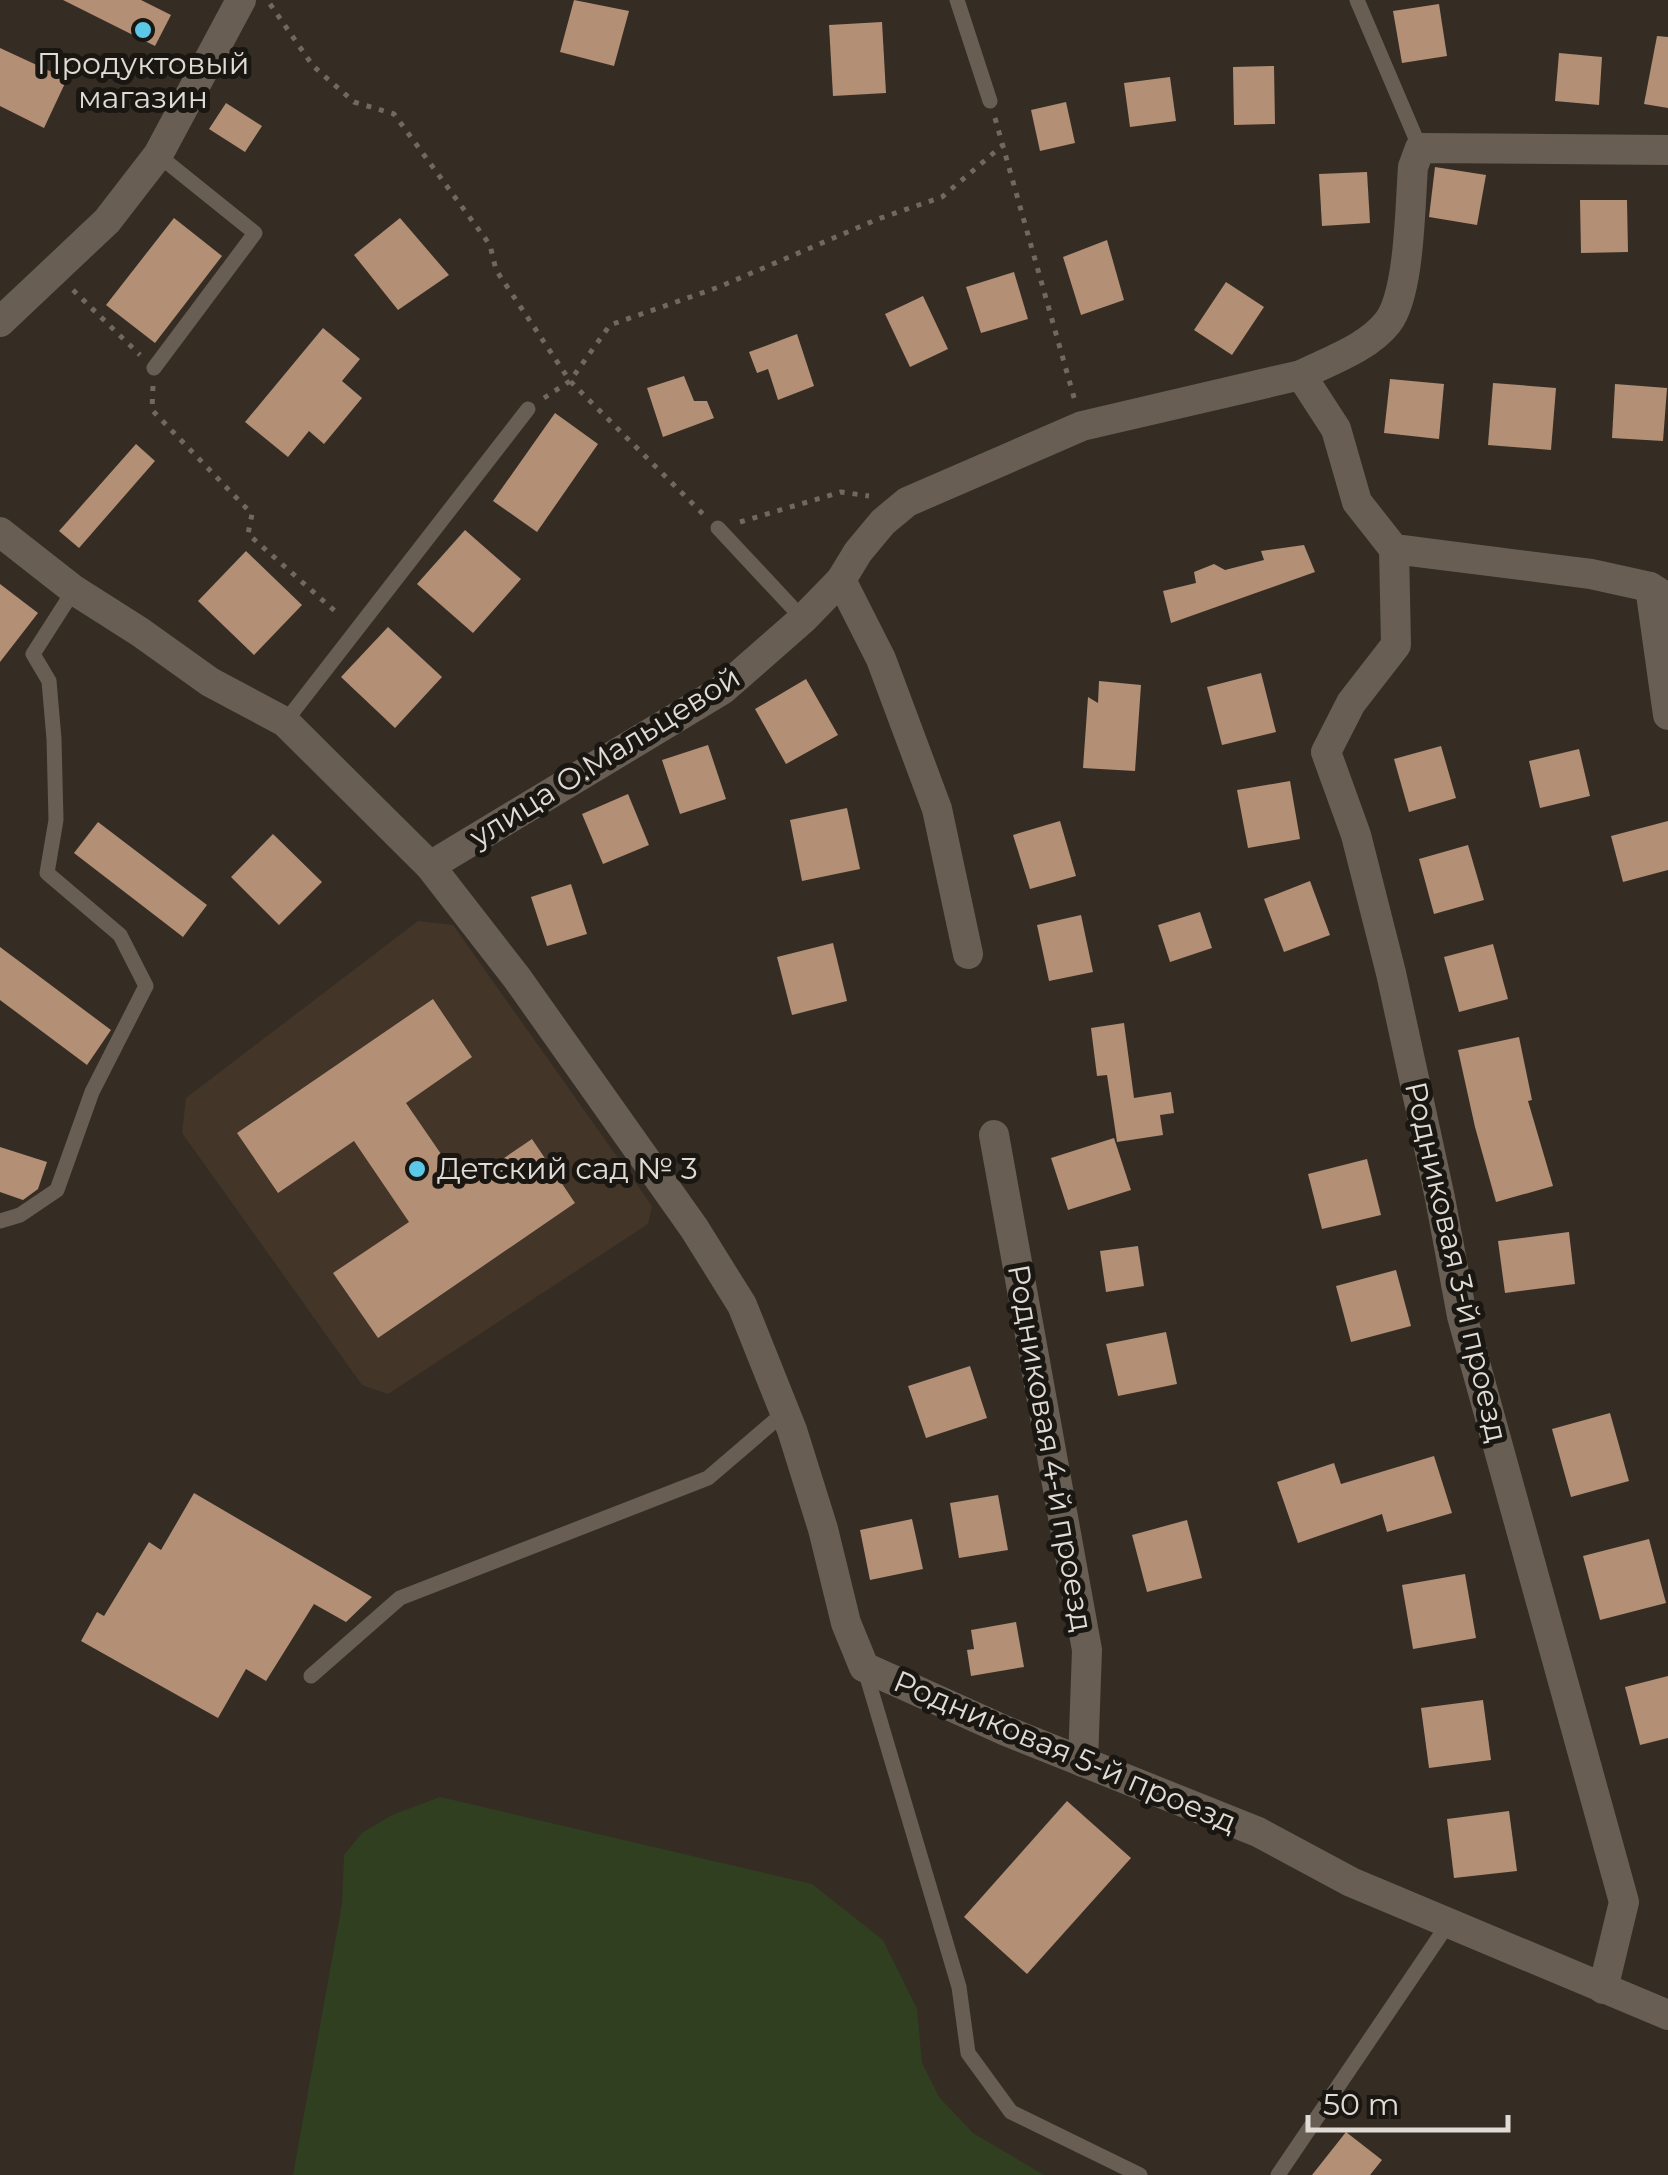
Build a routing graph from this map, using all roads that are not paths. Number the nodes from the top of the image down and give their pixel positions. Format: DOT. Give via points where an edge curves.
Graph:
graph roads {
  1 [pos="241,0"];
  2 [pos="958,0"];
  3 [pos="1357,0"];
  4 [pos="990,100"];
  5 [pos="1420,148"];
  6 [pos="1668,150"];
  7 [pos="158,156"];
  8 [pos="0,322"];
  9 [pos="154,368"];
  10 [pos="1300,375"];
  11 [pos="528,409"];
  12 [pos="718,528"];
  13 [pos="0,532"];
  14 [pos="1394,548"];
  15 [pos="841,580"];
  16 [pos="74,590"];
  17 [pos="1659,592"];
  18 [pos="803,619"];
  19 [pos="1668,715"];
  20 [pos="284,722"];
  21 [pos="430,866"];
  22 [pos="968,954"];
  23 [pos="994,1134"];
  24 [pos="0,1220"];
  25 [pos="784,1412"];
  26 [pos="864,1666"];
  27 [pos="311,1676"];
  28 [pos="1084,1762"];
  29 [pos="1448,1924"];
  30 [pos="1603,1989"];
  31 [pos="1668,2016"];
  32 [pos="1140,2175"];
  33 [pos="1278,2175"];
  1 -- 7 [label="street"];
  2 -- 4 [label="lane"];
  3 -- 5 [label="lane"];
  5 -- 6 [label="street"];
  5 -- 10 [label="street, улица О.Мальцевой" via="1401,296 1388,322 1362,344"];
  7 -- 8 [label="street" via="107,220"];
  7 -- 9 [label="lane" via="255,234"];
  10 -- 14 [label="street" via="1336,429 1357,502"];
  10 -- 15 [label="street, улица О.Мальцевой" via="1082,426 906,502"];
  11 -- 20 [label="lane"];
  12 -- 18 [label="lane"];
  13 -- 16 [label="street"];
  14 -- 17 [label="street" via="1591,574"];
  14 -- 30 [label="street, Родниковая 3-й проезд" via="1396,645 1351,703 1326,752 1356,836 1391,973 1462,1316 1624,1902"];
  15 -- 18 [label="street, улица О.Мальцевой"];
  15 -- 22 [label="street" via="881,659 937,808"];
  16 -- 20 [label="street" via="210,682"];
  16 -- 24 [label="lane" via="33,654 49,681 54,739 56,820 47,873 120,935 146,986 92,1092 57,1190"];
  17 -- 19 [label="street"];
  18 -- 21 [label="street, улица О.Мальцевой" via="722,690"];
  20 -- 21 [label="street"];
  21 -- 25 [label="street, Родниковая 5-й проезд" via="694,1228 742,1305"];
  23 -- 28 [label="street, Родниковая 4-й проезд" via="1086,1650"];
  25 -- 26 [label="street, Родниковая 5-й проезд"];
  25 -- 27 [label="lane" via="708,1478 400,1598"];
  26 -- 28 [label="street, Родниковая 5-й проезд"];
  26 -- 32 [label="lane" via="959,1987 968,2053 1011,2112"];
  28 -- 29 [label="street, Родниковая 5-й проезд" via="1258,1832"];
  29 -- 30 [label="street, Родниковая 5-й проезд"];
  29 -- 33 [label="lane"];
  30 -- 31 [label="street, Родниковая 5-й проезд"];
}
